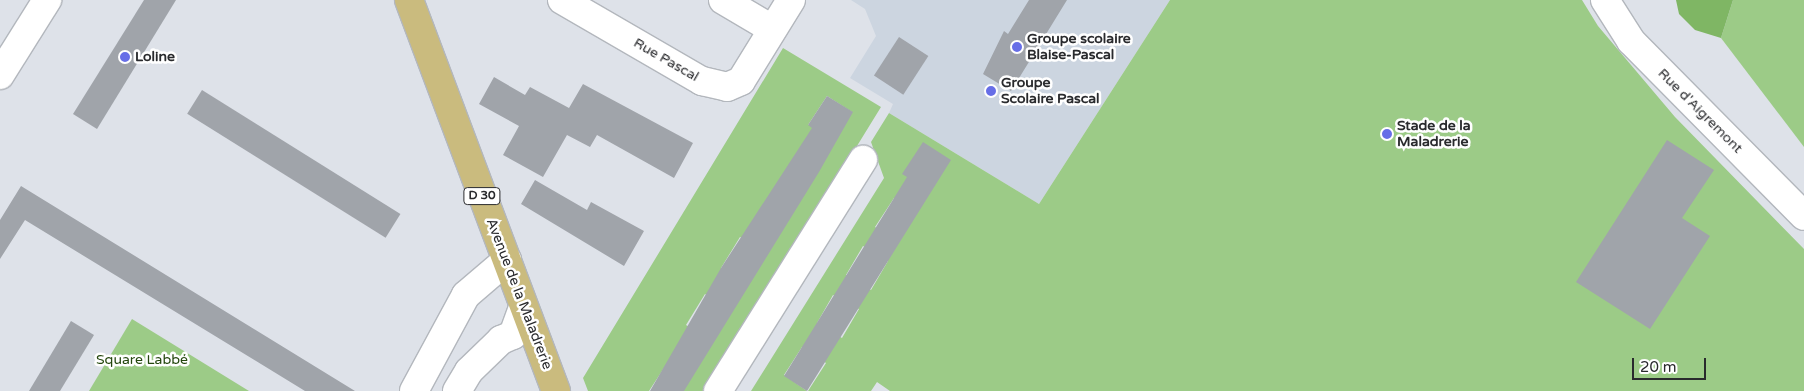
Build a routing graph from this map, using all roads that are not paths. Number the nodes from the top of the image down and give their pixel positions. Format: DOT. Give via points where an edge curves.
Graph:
graph roads {
  1 [pos="47,0"];
  2 [pos="409,0"];
  3 [pos="723,0"];
  4 [pos="791,0"];
  5 [pos="1605,0"];
  6 [pos="566,1"];
  7 [pos="772,29"];
  8 [pos="0,76"];
  9 [pos="862,160"];
  10 [pos="1804,216"];
  11 [pos="507,260"];
  12 [pos="523,307"];
  13 [pos="414,391"];
  14 [pos="458,391"];
  15 [pos="556,391"];
  16 [pos="718,391"];
  1 -- 8 [label="street"];
  2 -- 11 [label="main road, Avenue de la Maladrerie / D 30"];
  3 -- 7 [label="street"];
  4 -- 7 [label="street, Rue Pascal"];
  5 -- 10 [label="street, Rue d'Aigremont" via="1630,41"];
  6 -- 7 [label="street, Rue Pascal" via="702,81 727,87 741,81"];
  9 -- 16 [label="street"];
  11 -- 12 [label="main road, Avenue de la Maladrerie / D 30"];
  11 -- 13 [label="street" via="466,295"];
  12 -- 14 [label="street" via="513,335 501,340 469,371"];
  12 -- 15 [label="main road, Avenue de la Maladrerie / D 30"];
}
